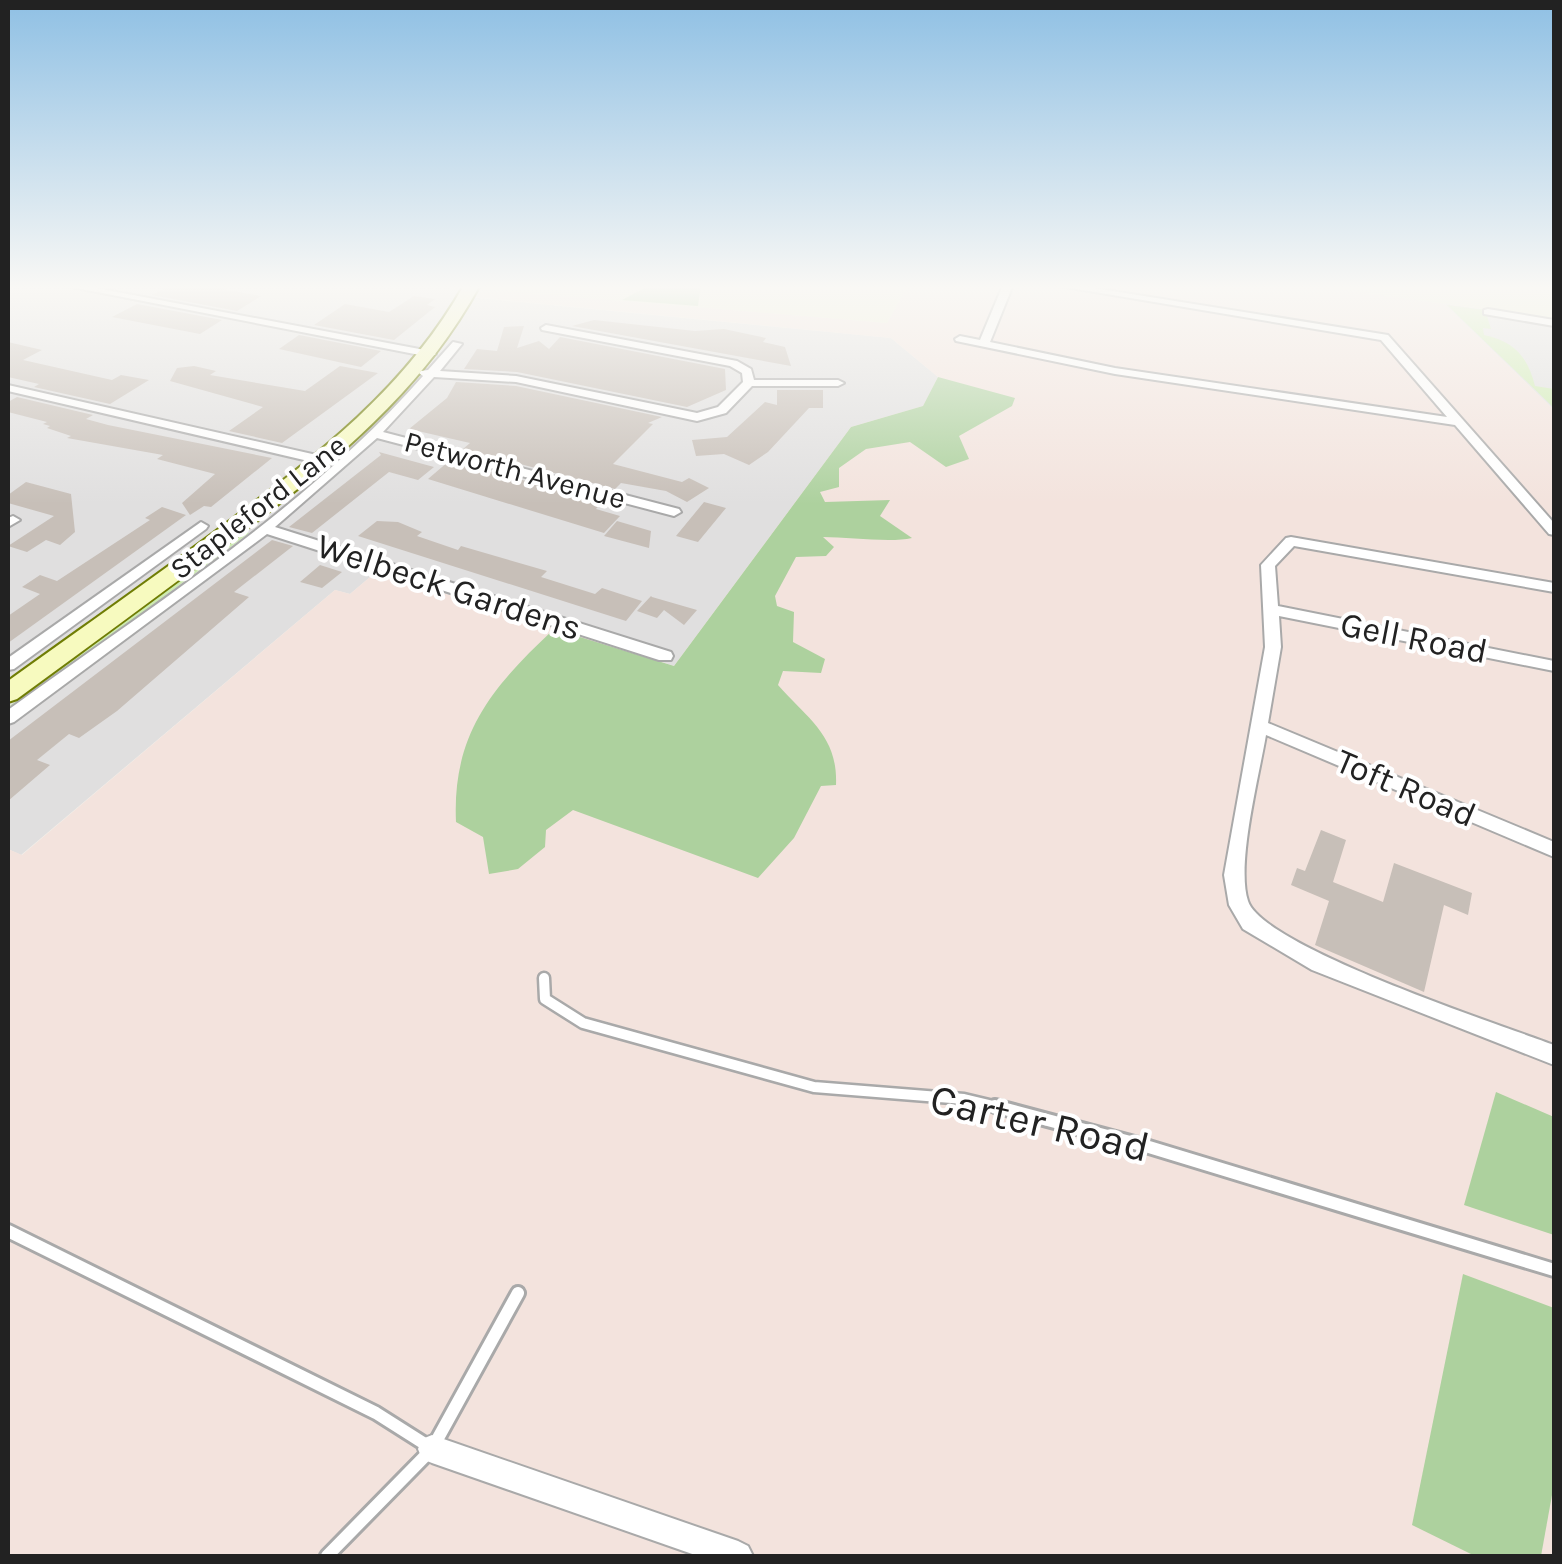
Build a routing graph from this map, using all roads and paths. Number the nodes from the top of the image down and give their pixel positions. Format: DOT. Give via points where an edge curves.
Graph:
graph roads {
  1 [pos="386,358"];
  2 [pos="432,358"];
  3 [pos="438,358"];
  4 [pos="727,358"];
  5 [pos="1049,358"];
  6 [pos="1399,358"];
  7 [pos="426,367"];
  8 [pos="749,383"];
  9 [pos="838,383"];
  10 [pos="8,388"];
  11 [pos="1459,422"];
  12 [pos="377,434"];
  13 [pos="321,460"];
  14 [pos="674,512"];
  15 [pos="200,526"];
  16 [pos="263,528"];
  17 [pos="1554,531"];
  18 [pos="1554,587"];
  19 [pos="1273,610"];
  20 [pos="647,632"];
  21 [pos="635,646"];
  22 [pos="665,656"];
  23 [pos="8,666"];
  24 [pos="1554,666"];
  25 [pos="8,694"];
  26 [pos="8,718"];
  27 [pos="1258,726"];
  28 [pos="1554,850"];
  29 [pos="544,978"];
  30 [pos="1554,1055"];
  31 [pos="8,1231"];
  32 [pos="1554,1270"];
  33 [pos="518,1294"];
  34 [pos="432,1449"];
  35 [pos="327,1556"];
  36 [pos="738,1556"];
  1 -- 7 [label="street"];
  2 -- 7 [label="main road, Stapleford Lane"];
  3 -- 7 [label="street, Stapleford Lane"];
  4 -- 8 [label="street"];
  5 -- 11 [label="street"];
  6 -- 11 [label="street"];
  7 -- 8 [label="street" via="516,379 707,421"];
  7 -- 12 [label="street, Stapleford Lane"];
  7 -- 13 [label="main road, Stapleford Lane"];
  8 -- 9 [label="street"];
  10 -- 13 [label="street"];
  11 -- 17 [label="street"];
  12 -- 14 [label="street, Petworth Avenue" via="647,511"];
  12 -- 16 [label="street, Stapleford Lane"];
  13 -- 25 [label="main road, Stapleford Lane"];
  15 -- 23 [label="street"];
  16 -- 21 [label="street, Welbeck Gardens"];
  16 -- 26 [label="street, Stapleford Lane"];
  18 -- 19 [label="street" via="1291,541 1268,565"];
  19 -- 24 [label="street, Gell Road"];
  19 -- 27 [label="street" via="1274,647"];
  20 -- 21 [label="street"];
  21 -- 22 [label="street, Welbeck Gardens"];
  27 -- 28 [label="street, Toft Road"];
  27 -- 30 [label="street" via="1233,875 1238,905 1250,923 1319,964"];
  29 -- 32 [label="lane, Carter Road" via="545,998 566,1014 629,1038 814,1087 964,1099 1016,1111"];
  31 -- 34 [label="lane" via="376,1413"];
  33 -- 34 [label="lane"];
  34 -- 35 [label="lane"];
  34 -- 36 [label="street"];
}
